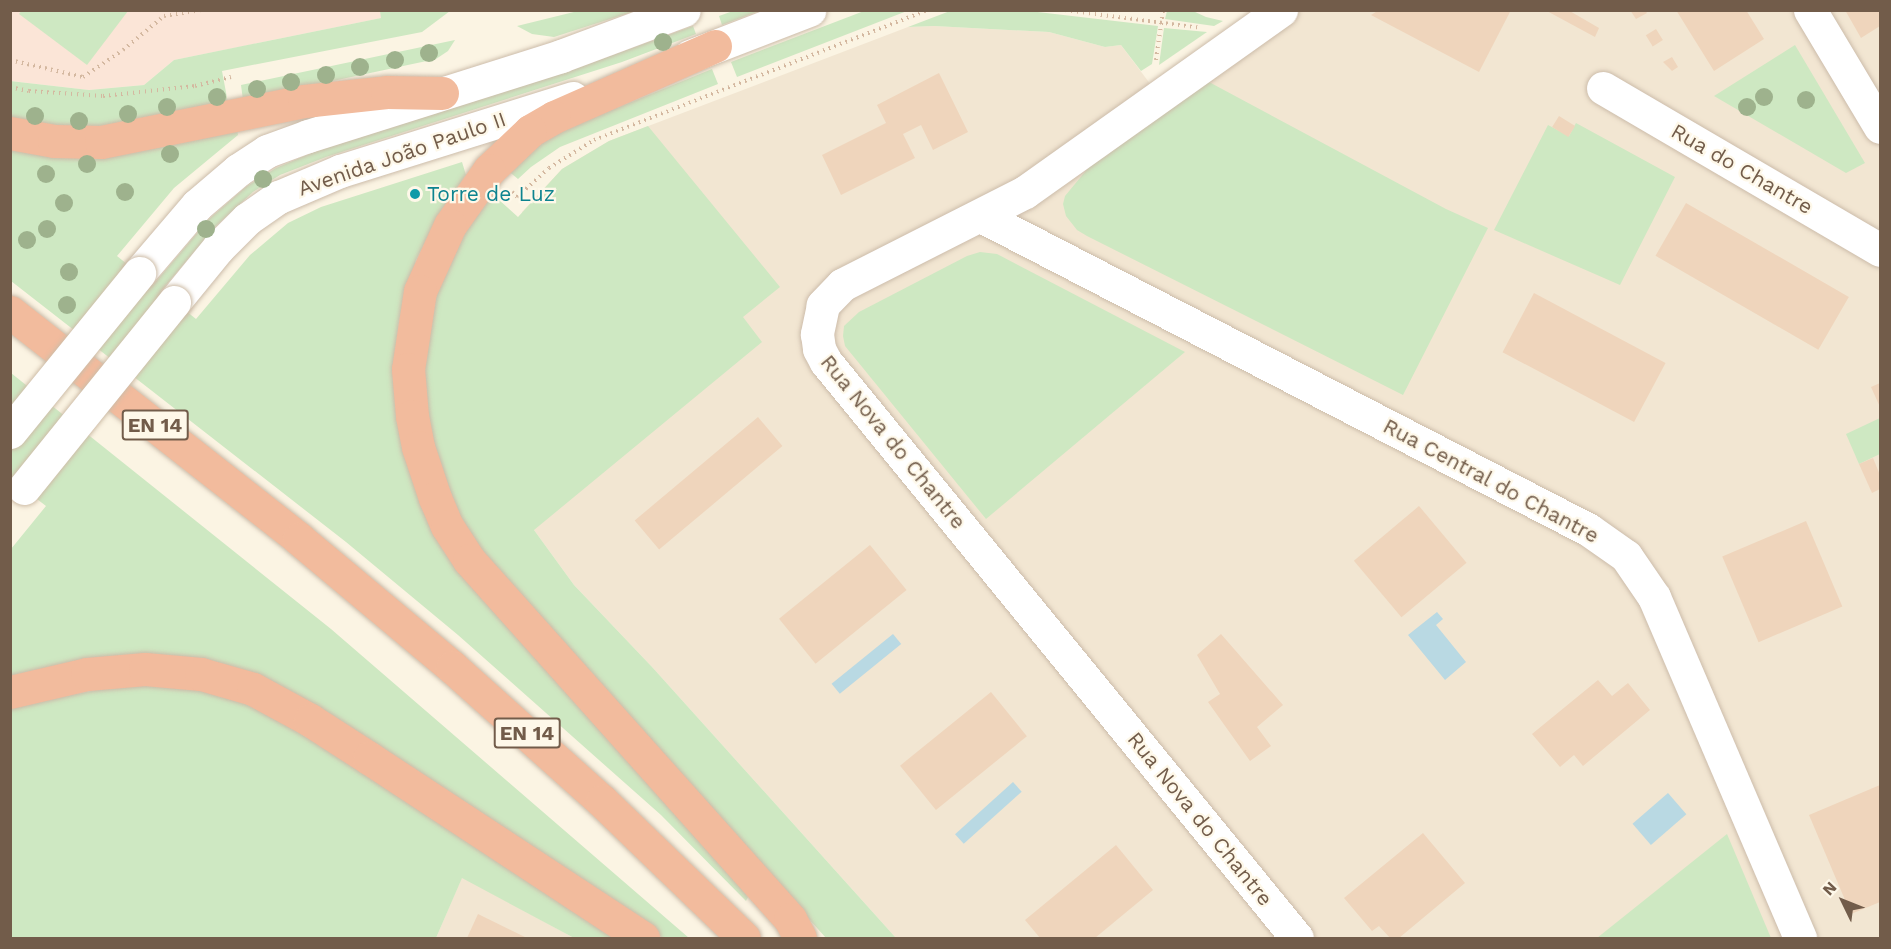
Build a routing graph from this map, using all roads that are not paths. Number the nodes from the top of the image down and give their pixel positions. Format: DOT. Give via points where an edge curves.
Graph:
graph roads {
  1 [pos="684,10"];
  2 [pos="809,10"];
  3 [pos="1281,10"];
  4 [pos="1810,10"];
  5 [pos="715,46"];
  6 [pos="1604,88"];
  7 [pos="442,93"];
  8 [pos="1881,127"];
  9 [pos="10,133"];
  10 [pos="981,216"];
  11 [pos="1881,250"];
  12 [pos="10,312"];
  13 [pos="10,333"];
  14 [pos="10,432"];
  15 [pos="17,496"];
  16 [pos="10,692"];
  17 [pos="643,939"];
  18 [pos="722,939"];
  19 [pos="744,939"];
  20 [pos="800,939"];
  21 [pos="1297,939"];
  22 [pos="1800,939"];
  1 -- 7 [label="street, Avenida João Paulo II" via="561,56"];
  2 -- 5 [label="street, Avenida João Paulo II"];
  3 -- 10 [label="street, Rua Nova do Chantre" via="1045,179"];
  4 -- 8 [label="street"];
  5 -- 15 [label="street, Avenida João Paulo II, bridge" via="587,93 310,182 279,197 247,219 218,248"];
  5 -- 20 [label="highway" via="554,117 530,131 489,170 450,225 420,291 408,369 412,416 435,498 469,560 790,919"];
  6 -- 11 [label="street, Rua do Chantre"];
  7 -- 9 [label="highway" via="387,92 304,102 100,141 54,141"];
  7 -- 14 [label="street, Avenida João Paulo II, bridge" via="267,151 238,170 197,205"];
  10 -- 21 [label="street, Rua Nova do Chantre" via="833,292 817,322 822,356"];
  10 -- 22 [label="street, Rua Central do Chantre" via="1589,530 1626,556 1654,597"];
  12 -- 19 [label="highway, EN 14" via="299,539 452,667 602,801"];
  13 -- 18 [label="highway, EN 14" via="275,542 426,669 577,800"];
  16 -- 17 [label="highway" via="87,674 145,669 201,674 253,689 310,720"];
}
